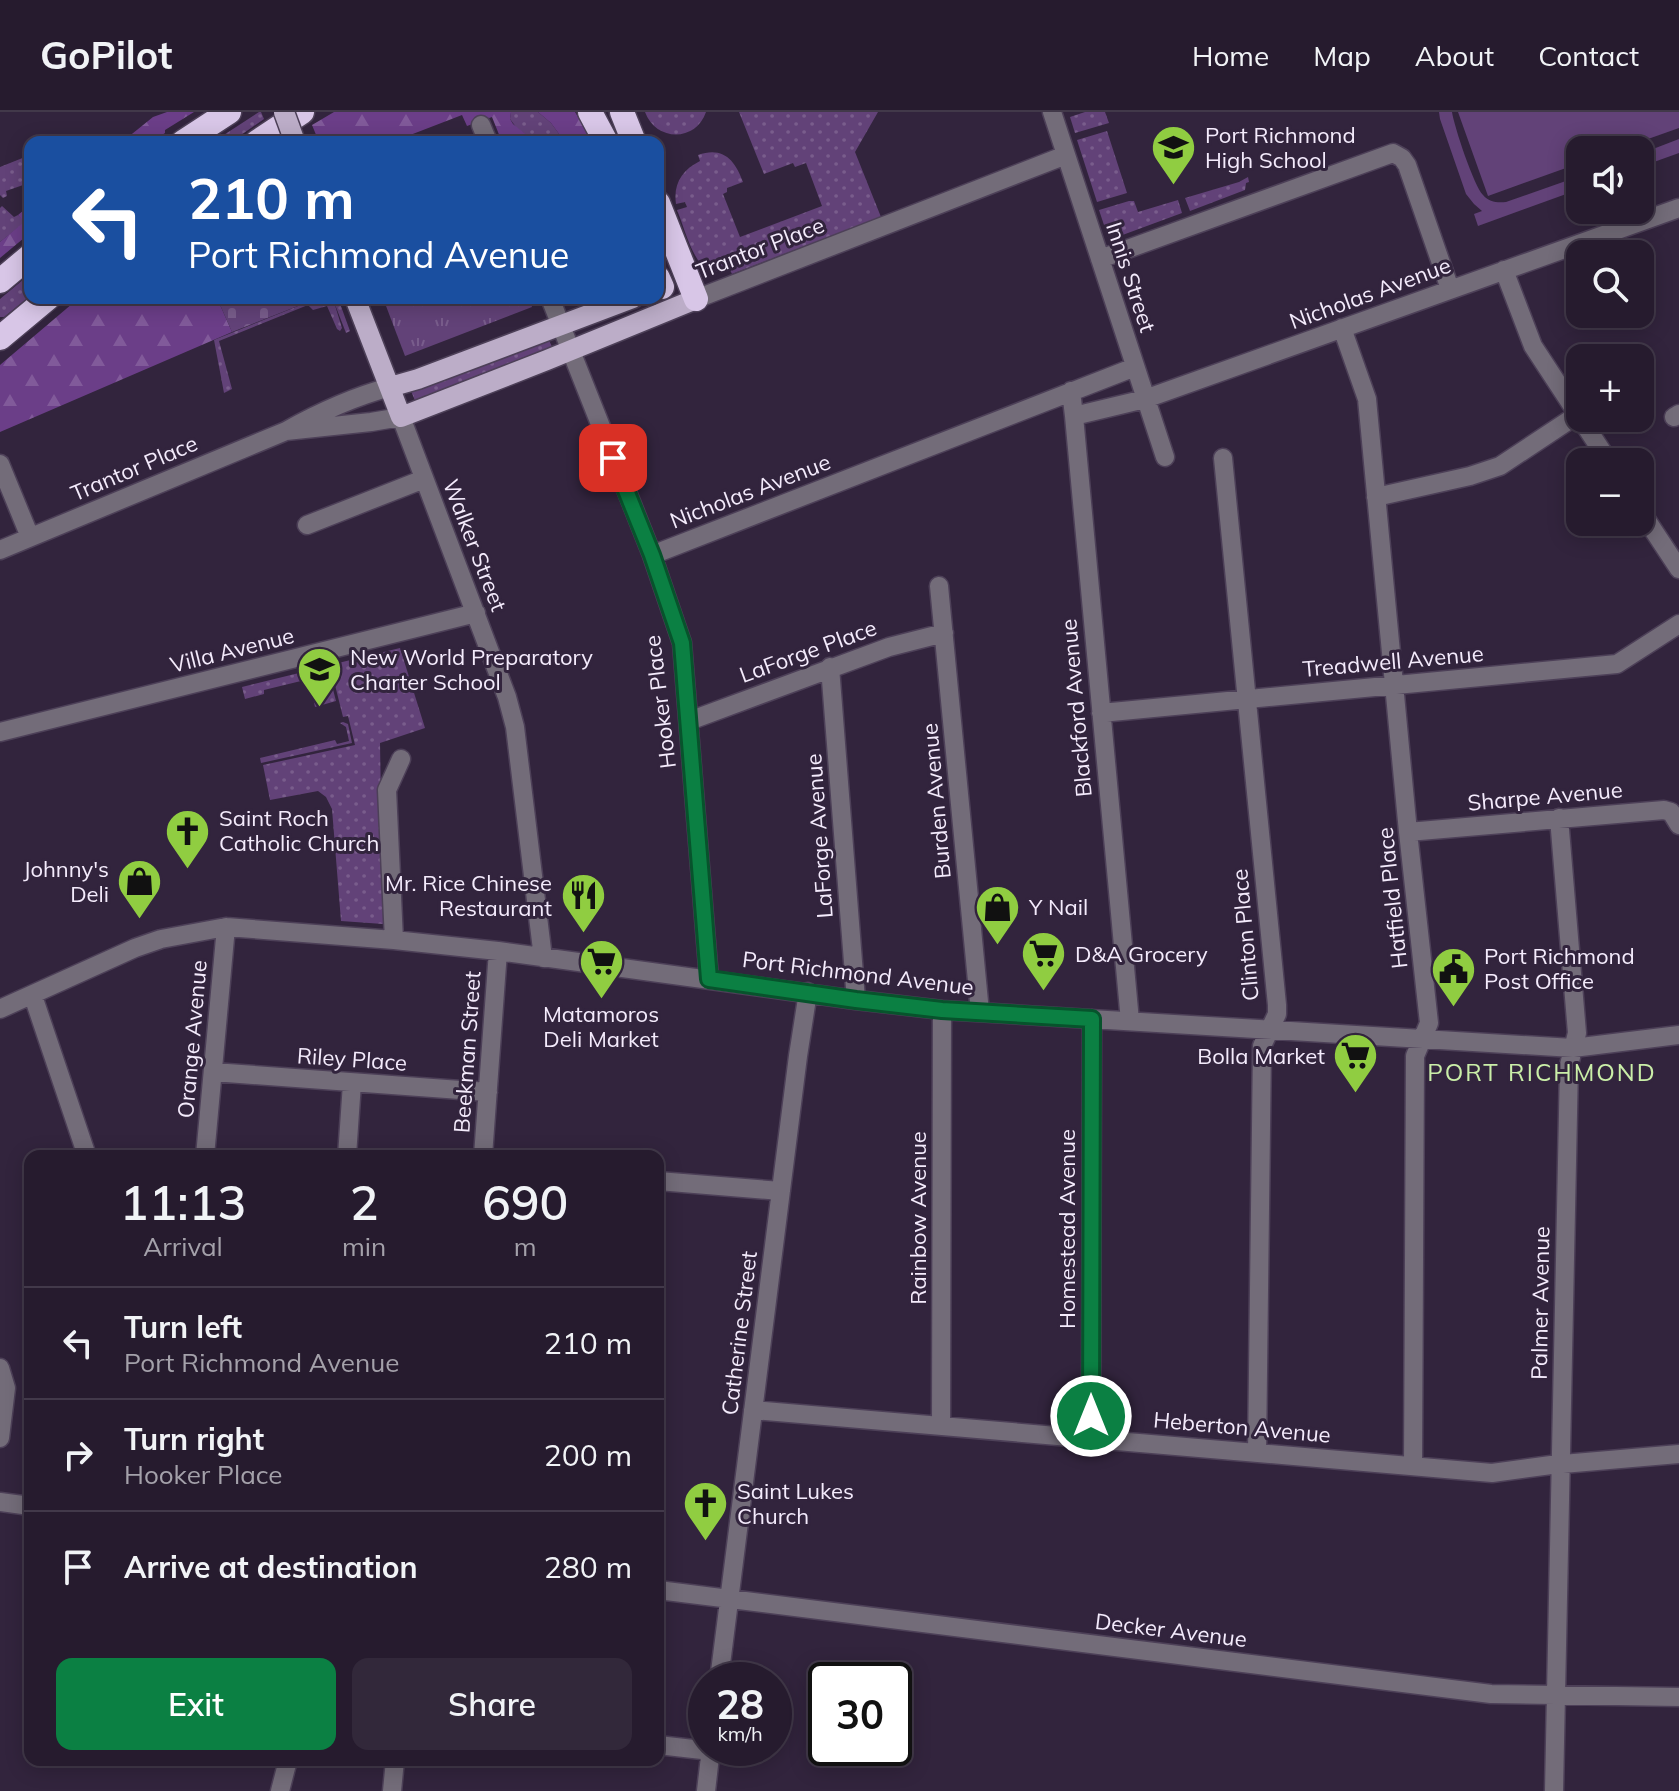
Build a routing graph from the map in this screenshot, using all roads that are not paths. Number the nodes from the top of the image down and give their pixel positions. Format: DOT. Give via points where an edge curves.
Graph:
graph roads {
  1 [pos="284,112"];
  2 [pos="302,112"];
  3 [pos="590,112"];
  4 [pos="622,112"];
  5 [pos="1052,112"];
  6 [pos="226,113"];
  7 [pos="192,136"];
  8 [pos="266,136"];
  9 [pos="293,136"];
  10 [pos="603,136"];
  11 [pos="632,136"];
  12 [pos="1066,155"];
  13 [pos="1679,208"];
  14 [pos="664,218"];
  15 [pos="1100,259"];
  16 [pos="24,261"];
  17 [pos="1504,270"];
  18 [pos="0,281"];
  19 [pos="1450,289"];
  20 [pos="664,291"];
  21 [pos="696,299"];
  22 [pos="41,304"];
  23 [pos="357,304"];
  24 [pos="552,304"];
  25 [pos="617,304"];
  26 [pos="642,304"];
  27 [pos="561,325"];
  28 [pos="1342,328"];
  29 [pos="0,338"];
  30 [pos="571,350"];
  31 [pos="1135,367"];
  32 [pos="390,387"];
  33 [pos="1071,391"];
  34 [pos="1566,398"];
  35 [pos="1145,399"];
  36 [pos="1074,416"];
  37 [pos="401,417"];
  38 [pos="1566,422"];
  39 [pos="286,431"];
  40 [pos="1165,457"];
  41 [pos="1223,458"];
  42 [pos="0,464"];
  43 [pos="424,479"];
  44 [pos="1376,497"];
  45 [pos="307,525"];
  46 [pos="1654,531"];
  47 [pos="30,537"];
  48 [pos="0,550"];
  49 [pos="652,555"];
  50 [pos="1679,569"];
  51 [pos="939,586"];
  52 [pos="476,613"];
  53 [pos="1679,624"];
  54 [pos="944,633"];
  55 [pos="830,667"];
  56 [pos="1395,685"];
  57 [pos="1246,699"];
  58 [pos="1101,713"];
  59 [pos="689,721"];
  60 [pos="0,732"];
  61 [pos="401,759"];
  62 [pos="1559,818"];
  63 [pos="1679,825"];
  64 [pos="1408,832"];
  65 [pos="226,927"];
  66 [pos="394,940"];
  67 [pos="498,951"];
  68 [pos="543,958"];
  69 [pos="709,979"];
  70 [pos="808,992"];
  71 [pos="33,996"];
  72 [pos="856,1000"];
  73 [pos="0,1009"];
  74 [pos="942,1010"];
  75 [pos="980,1012"];
  76 [pos="1092,1019"];
  77 [pos="1130,1021"];
  78 [pos="1269,1030"];
  79 [pos="1679,1035"];
  80 [pos="1422,1040"];
  81 [pos="1573,1048"];
  82 [pos="213,1072"];
  83 [pos="352,1083"];
  84 [pos="488,1092"];
  85 [pos="85,1150"];
  86 [pos="206,1150"];
  87 [pos="347,1150"];
  88 [pos="483,1150"];
  89 [pos="664,1181"];
  90 [pos="781,1191"];
  91 [pos="0,1368"];
  92 [pos="753,1410"];
  93 [pos="941,1426"];
  94 [pos="0,1438"];
  95 [pos="1091,1439"];
  96 [pos="1257,1453"];
  97 [pos="1679,1454"];
  98 [pos="1561,1464"];
  99 [pos="1413,1465"];
  100 [pos="0,1502"];
  101 [pos="24,1505"];
  102 [pos="664,1591"];
  103 [pos="729,1599"];
  104 [pos="721,1662"];
  105 [pos="1556,1696"];
  106 [pos="1679,1697"];
  107 [pos="664,1746"];
  108 [pos="688,1748"];
  109 [pos="286,1766"];
  110 [pos="394,1766"];
  111 [pos="709,1766"];
  112 [pos="280,1791"];
  113 [pos="392,1791"];
  114 [pos="706,1791"];
  115 [pos="1554,1791"];
  1 -- 9 [label="main road, bridge"];
  2 -- 8 [label="highway"];
  3 -- 10 [label="highway"];
  4 -- 11 [label="highway"];
  5 -- 12 [label="street, Innis Street"];
  6 -- 7 [label="highway"];
  12 -- 15 [label="street, Innis Street"];
  12 -- 21 [label="street, Trantor Place"];
  13 -- 17 [label="street, Nicholas Avenue"];
  14 -- 21 [label="highway"];
  15 -- 19 [label="street" via="1389,153 1407,165"];
  15 -- 31 [label="street, Innis Street"];
  16 -- 18 [label="highway"];
  17 -- 19 [label="street, Nicholas Avenue"];
  17 -- 34 [label="street" via="1533,346"];
  19 -- 28 [label="street, Nicholas Avenue"];
  20 -- 21 [label="main road, Trantor Place"];
  22 -- 29 [label="highway"];
  23 -- 32 [label="main road, Walker Street"];
  24 -- 27 [label="street, Hooker Place"];
  25 -- 27 [label="main road, Trantor Place"];
  26 -- 30 [label="main road, Trantor Place"];
  27 -- 30 [label="street, Hooker Place"];
  27 -- 32 [label="main road, Trantor Place"];
  28 -- 35 [label="street, Nicholas Avenue"];
  28 -- 44 [label="street, Hatfield Place" via="1367,399"];
  30 -- 37 [label="main road, Trantor Place"];
  30 -- 49 [label="street, Hooker Place"];
  31 -- 33 [label="street, Nicholas Avenue"];
  31 -- 35 [label="street, Innis Street"];
  32 -- 37 [label="main road, Walker Street"];
  32 -- 39 [label="street, Trantor Place" via="360,395"];
  33 -- 36 [label="street, Blackford Avenue"];
  33 -- 49 [label="street, Nicholas Avenue"];
  35 -- 36 [label="street, Nicholas Avenue"];
  35 -- 40 [label="street, Innis Street"];
  36 -- 58 [label="street, Blackford Avenue"];
  37 -- 39 [label="street, Trantor Place"];
  37 -- 43 [label="street, Walker Street"];
  38 -- 44 [label="street" via="1500,466"];
  39 -- 47 [label="street, Trantor Place"];
  41 -- 57 [label="street, Clinton Place"];
  42 -- 47 [label="street"];
  43 -- 45 [label="street"];
  43 -- 52 [label="street, Walker Street"];
  44 -- 56 [label="street, Hatfield Place"];
  46 -- 50 [label="street"];
  47 -- 48 [label="street, Trantor Place"];
  49 -- 59 [label="street, Hooker Place" via="682,643"];
  51 -- 54 [label="street, Burden Avenue"];
  52 -- 60 [label="street, Villa Avenue"];
  52 -- 68 [label="street, Walker Street" via="515,727"];
  53 -- 56 [label="street, Treadwell Avenue" via="1617,664"];
  54 -- 55 [label="street, LaForge Place"];
  54 -- 75 [label="street, Burden Avenue"];
  55 -- 59 [label="street, LaForge Place"];
  55 -- 72 [label="street, LaForge Avenue"];
  56 -- 57 [label="street, Treadwell Avenue"];
  56 -- 64 [label="street, Hatfield Place"];
  57 -- 58 [label="street, Treadwell Avenue"];
  57 -- 78 [label="street, Clinton Place" via="1277,1005"];
  58 -- 77 [label="street, Blackford Avenue"];
  59 -- 69 [label="street, Hooker Place"];
  61 -- 66 [label="street" via="387,790"];
  62 -- 63 [label="street, Sharpe Avenue" via="1664,810"];
  62 -- 64 [label="street, Sharpe Avenue"];
  62 -- 81 [label="street, Palmer Avenue" via="1577,1033"];
  64 -- 80 [label="street, Hatfield Place" via="1429,1023"];
  65 -- 66 [label="street, Port Richmond Avenue"];
  65 -- 71 [label="street, Port Richmond Avenue" via="135,948"];
  65 -- 82 [label="street, Orange Avenue"];
  66 -- 67 [label="street, Port Richmond Avenue"];
  67 -- 68 [label="street, Port Richmond Avenue"];
  67 -- 84 [label="street, Beekman Street"];
  68 -- 69 [label="street, Port Richmond Avenue"];
  69 -- 70 [label="street, Port Richmond Avenue"];
  70 -- 72 [label="street, Port Richmond Avenue"];
  70 -- 90 [label="street, Catherine Street"];
  71 -- 73 [label="street, Port Richmond Avenue"];
  71 -- 85 [label="street"];
  72 -- 74 [label="street, Port Richmond Avenue"];
  74 -- 75 [label="street, Port Richmond Avenue"];
  74 -- 93 [label="street, Rainbow Avenue"];
  75 -- 76 [label="street, Port Richmond Avenue"];
  76 -- 77 [label="street, Port Richmond Avenue"];
  76 -- 95 [label="street, Homestead Avenue"];
  77 -- 78 [label="street, Port Richmond Avenue"];
  78 -- 80 [label="street, Port Richmond Avenue"];
  78 -- 96 [label="street, Clinton Place" via="1262,1046"];
  79 -- 81 [label="street, Port Richmond Avenue"];
  80 -- 81 [label="street, Port Richmond Avenue"];
  80 -- 99 [label="street, Hatfield Place" via="1415,1056"];
  81 -- 98 [label="street, Palmer Avenue"];
  82 -- 83 [label="street, Riley Place"];
  82 -- 86 [label="street, Orange Avenue"];
  83 -- 84 [label="street, Riley Place"];
  83 -- 87 [label="street"];
  84 -- 88 [label="street, Beekman Street"];
  89 -- 90 [label="street"];
  90 -- 92 [label="street, Catherine Street"];
  91 -- 94 [label="street" via="6,1388"];
  92 -- 93 [label="street, Heberton Avenue"];
  92 -- 103 [label="street, Catherine Street"];
  93 -- 95 [label="street, Heberton Avenue"];
  95 -- 96 [label="street, Heberton Avenue"];
  96 -- 99 [label="street, Heberton Avenue"];
  97 -- 98 [label="street, Heberton Avenue"];
  98 -- 99 [label="street, Heberton Avenue" via="1492,1473"];
  98 -- 105 [label="street, Palmer Avenue"];
  100 -- 101 [label="street"];
  102 -- 103 [label="street, Decker Avenue"];
  103 -- 104 [label="street, Catherine Street"];
  103 -- 105 [label="street, Decker Avenue" via="1470,1691"];
  105 -- 106 [label="street, Decker Avenue"];
  105 -- 115 [label="street, Palmer Avenue"];
  107 -- 108 [label="street"];
  109 -- 112 [label="street"];
  110 -- 113 [label="street"];
  111 -- 114 [label="street"];
}
